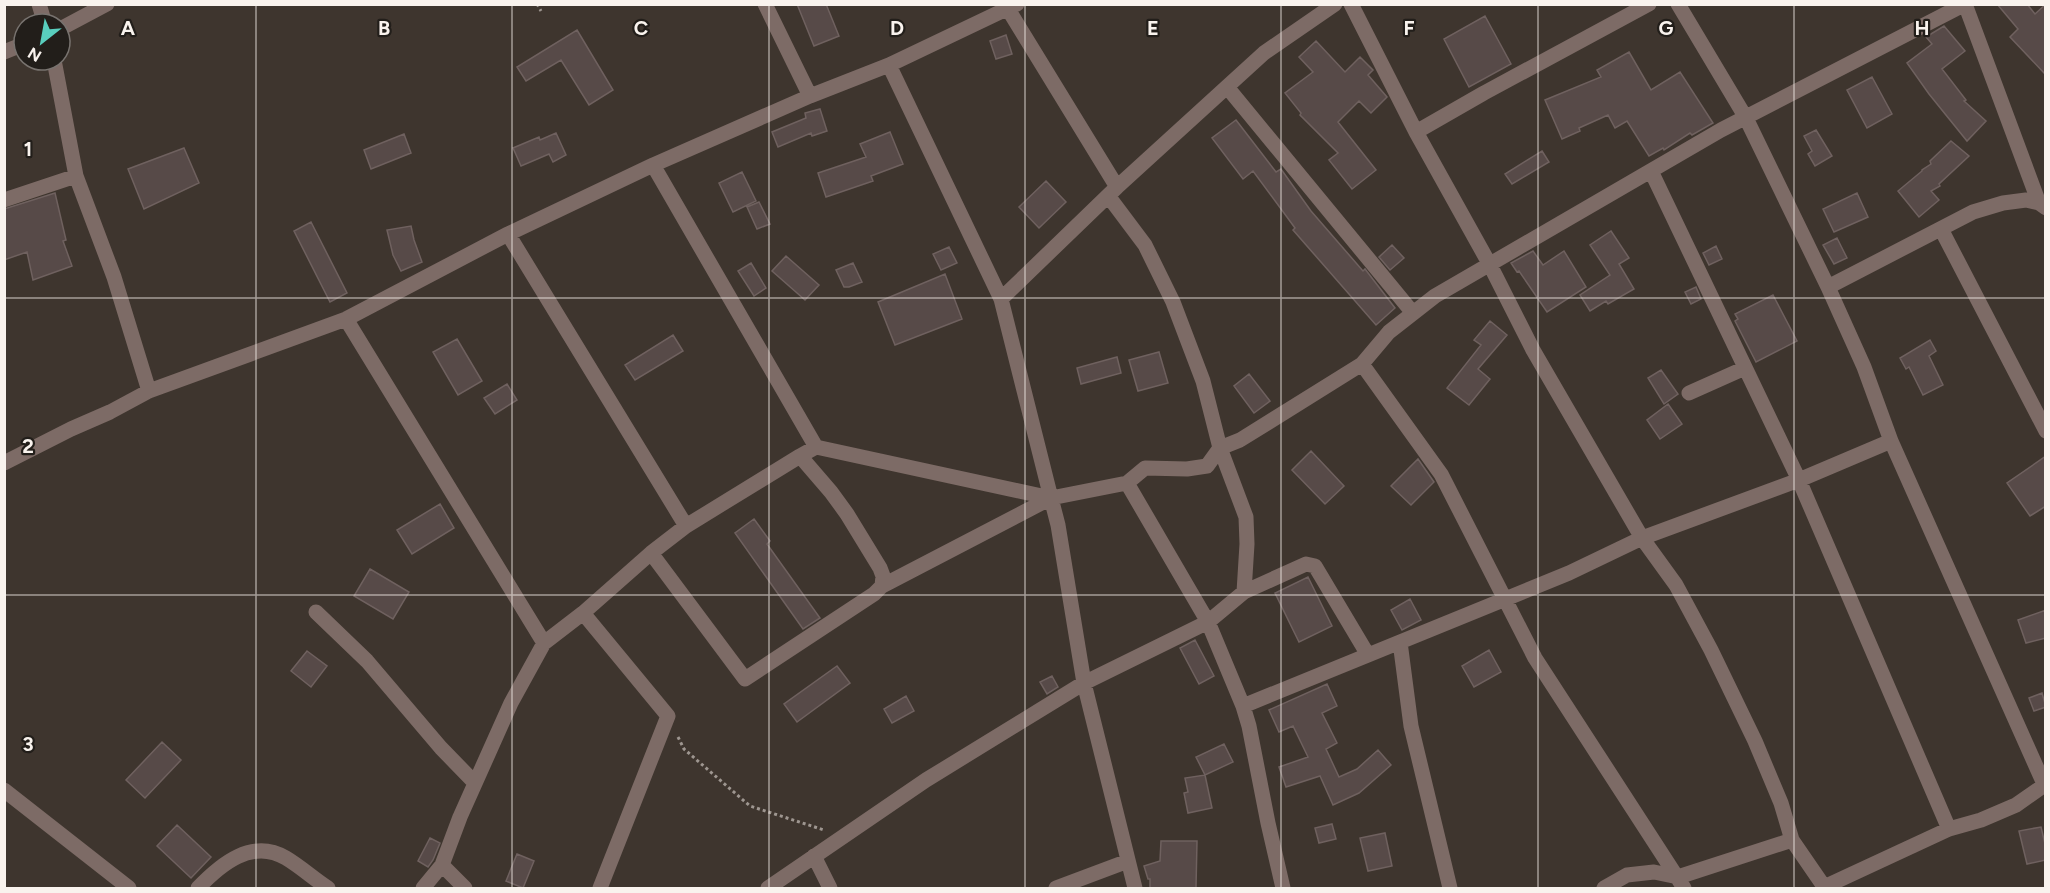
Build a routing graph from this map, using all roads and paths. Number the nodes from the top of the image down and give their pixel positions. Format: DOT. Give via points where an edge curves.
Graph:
graph roads {
  1 [pos="107,4"];
  2 [pos="537,4"];
  3 [pos="765,4"];
  4 [pos="1335,4"];
  5 [pos="1351,4"];
  6 [pos="1649,4"];
  7 [pos="1678,4"];
  8 [pos="1965,4"];
  9 [pos="1013,7"];
  10 [pos="541,10"];
  11 [pos="72,23"];
  12 [pos="889,65"];
  13 [pos="56,72"];
  14 [pos="1227,87"];
  15 [pos="810,96"];
  16 [pos="1746,118"];
  17 [pos="1416,132"];
  18 [pos="652,165"];
  19 [pos="1651,171"];
  20 [pos="76,177"];
  21 [pos="1113,192"];
  22 [pos="4,200"];
  23 [pos="2042,206"];
  24 [pos="1941,229"];
  25 [pos="508,234"];
  26 [pos="1490,265"];
  27 [pos="1828,287"];
  28 [pos="1001,299"];
  29 [pos="1413,313"];
  30 [pos="346,319"];
  31 [pos="1362,364"];
  32 [pos="1744,368"];
  33 [pos="149,391"];
  34 [pos="1689,393"];
  35 [pos="2046,431"];
  36 [pos="1891,441"];
  37 [pos="816,447"];
  38 [pos="1221,448"];
  39 [pos="800,456"];
  40 [pos="4,463"];
  41 [pos="1798,480"];
  42 [pos="1127,483"];
  43 [pos="1051,498"];
  44 [pos="686,526"];
  45 [pos="1642,538"];
  46 [pos="651,553"];
  47 [pos="882,586"];
  48 [pos="1244,592"];
  49 [pos="1506,599"];
  50 [pos="316,612"];
  51 [pos="583,613"];
  52 [pos="1208,621"];
  53 [pos="1400,642"];
  54 [pos="544,643"];
  55 [pos="1368,655"];
  56 [pos="1084,683"];
  57 [pos="1243,706"];
  58 [pos="668,716"];
  59 [pos="475,783"];
  60 [pos="2045,784"];
  61 [pos="4,790"];
  62 [pos="1949,829"];
  63 [pos="842,838"];
  64 [pos="1792,840"];
  65 [pos="814,856"];
  66 [pos="1128,861"];
  67 [pos="442,866"];
  68 [pos="1681,883"];
  69 [pos="129,888"];
  70 [pos="198,888"];
  71 [pos="328,888"];
  72 [pos="423,888"];
  73 [pos="465,888"];
  74 [pos="600,888"];
  75 [pos="768,888"];
  76 [pos="830,888"];
  77 [pos="1056,888"];
  78 [pos="1135,888"];
  79 [pos="1283,888"];
  80 [pos="1450,888"];
  81 [pos="1604,888"];
  82 [pos="1825,888"];
  1 -- 11 [label="street"];
  2 -- 10 [label="path"];
  3 -- 15 [label="street"];
  4 -- 14 [label="street" via="1264,53"];
  5 -- 17 [label="street"];
  6 -- 17 [label="street"];
  7 -- 16 [label="street"];
  8 -- 16 [label="street"];
  8 -- 23 [label="street"];
  9 -- 12 [label="street"];
  9 -- 21 [label="street"];
  12 -- 15 [label="street"];
  12 -- 28 [label="street"];
  13 -- 20 [label="street"];
  14 -- 21 [label="street"];
  14 -- 29 [label="street"];
  15 -- 18 [label="street"];
  16 -- 19 [label="street"];
  16 -- 27 [label="street"];
  17 -- 26 [label="street"];
  18 -- 25 [label="street"];
  18 -- 37 [label="street"];
  19 -- 26 [label="street"];
  19 -- 32 [label="street"];
  20 -- 22 [label="street"];
  20 -- 33 [label="street" via="114,277"];
  21 -- 28 [label="street"];
  21 -- 38 [label="street" via="1173,302 1203,381"];
  23 -- 24 [label="street" via="2026,200 2003,203 1973,212"];
  24 -- 27 [label="street"];
  24 -- 35 [label="street"];
  25 -- 30 [label="street"];
  25 -- 44 [label="street"];
  26 -- 29 [label="street"];
  26 -- 45 [label="street" via="1533,350"];
  27 -- 36 [label="street" via="1864,367"];
  28 -- 43 [label="street"];
  29 -- 31 [label="street" via="1389,332"];
  30 -- 33 [label="street"];
  30 -- 54 [label="street"];
  31 -- 38 [label="street"];
  31 -- 49 [label="street" via="1440,474"];
  32 -- 34 [label="street"];
  32 -- 41 [label="street"];
  33 -- 40 [label="street"];
  36 -- 41 [label="street"];
  36 -- 60 [label="street"];
  37 -- 39 [label="street"];
  37 -- 43 [label="street"];
  38 -- 42 [label="street" via="1208,466 1145,468"];
  38 -- 48 [label="street" via="1246,517"];
  39 -- 44 [label="street"];
  39 -- 47 [label="street" via="847,514 880,568"];
  41 -- 45 [label="street"];
  41 -- 62 [label="street"];
  42 -- 43 [label="street"];
  42 -- 52 [label="street"];
  43 -- 47 [label="street"];
  43 -- 56 [label="street"];
  44 -- 46 [label="street"];
  45 -- 49 [label="street"];
  45 -- 64 [label="street" via="1676,585 1711,650 1764,762"];
  46 -- 47 [label="street" via="745,679"];
  46 -- 51 [label="street"];
  48 -- 52 [label="street"];
  48 -- 55 [label="street" via="1305,564 1315,566"];
  49 -- 53 [label="street"];
  49 -- 68 [label="street" via="1535,658"];
  50 -- 59 [label="street" via="367,661"];
  51 -- 54 [label="street"];
  51 -- 58 [label="street"];
  52 -- 56 [label="street"];
  52 -- 57 [label="street"];
  53 -- 55 [label="street"];
  53 -- 80 [label="street" via="1411,726"];
  54 -- 59 [label="street" via="511,703"];
  55 -- 57 [label="street"];
  56 -- 63 [label="street" via="926,780"];
  56 -- 66 [label="street"];
  57 -- 79 [label="street"];
  58 -- 63 [label="path" via="684,749 750,806"];
  58 -- 74 [label="street"];
  59 -- 67 [label="street"];
  60 -- 62 [label="street" via="2016,805"];
  61 -- 69 [label="street"];
  62 -- 82 [label="street"];
  63 -- 65 [label="street"];
  64 -- 68 [label="street"];
  64 -- 82 [label="street"];
  65 -- 75 [label="street"];
  65 -- 76 [label="street"];
  66 -- 77 [label="street"];
  66 -- 78 [label="street"];
  67 -- 72 [label="street"];
  67 -- 73 [label="street"];
  68 -- 81 [label="street" via="1654,872 1627,875"];
  70 -- 71 [label="street" via="239,855 258,850 284,857"];
}
